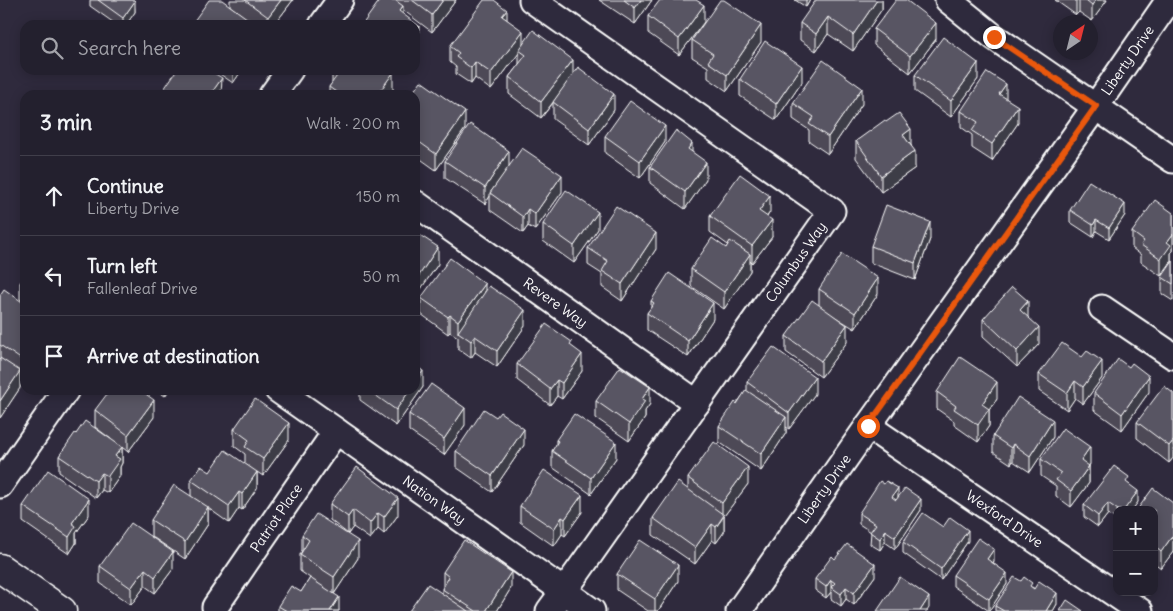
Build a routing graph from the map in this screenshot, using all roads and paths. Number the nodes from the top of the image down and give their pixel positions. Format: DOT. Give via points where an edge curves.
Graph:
graph roads {
  1 [pos="340,0"];
  2 [pos="532,0"];
  3 [pos="948,0"];
  4 [pos="1169,0"];
  5 [pos="326,20"];
  6 [pos="286,75"];
  7 [pos="276,90"];
  8 [pos="1096,106"];
  9 [pos="1173,160"];
  10 [pos="420,207"];
  11 [pos="1102,308"];
  12 [pos="1173,356"];
  13 [pos="62,395"];
  14 [pos="285,395"];
  15 [pos="697,403"];
  16 [pos="868,426"];
  17 [pos="336,431"];
  18 [pos="0,484"];
  19 [pos="0,568"];
  20 [pos="563,591"];
  21 [pos="215,606"];
  22 [pos="62,611"];
  23 [pos="549,611"];
  24 [pos="592,611"];
  25 [pos="739,611"];
  26 [pos="1140,611"];
  1 -- 5 [label="street"];
  2 -- 15 [label="street, Columbus Way" via="832,211"];
  3 -- 8 [label="street" via="994,37"];
  4 -- 8 [label="street, Liberty Drive"];
  6 -- 7 [label="street"];
  8 -- 9 [label="street"];
  8 -- 16 [label="street, Liberty Drive"];
  10 -- 15 [label="street, Revere Way"];
  11 -- 12 [label="street"];
  13 -- 18 [label="street"];
  14 -- 17 [label="street, Nation Way"];
  15 -- 20 [label="street, Columbus Way"];
  16 -- 25 [label="street, Liberty Drive"];
  16 -- 26 [label="street, Wexford Drive"];
  17 -- 20 [label="street, Nation Way"];
  17 -- 21 [label="street, Patriot Place"];
  19 -- 22 [label="main road"];
  20 -- 23 [label="street, Columbus Way"];
  20 -- 24 [label="street, Nation Way"];
}
